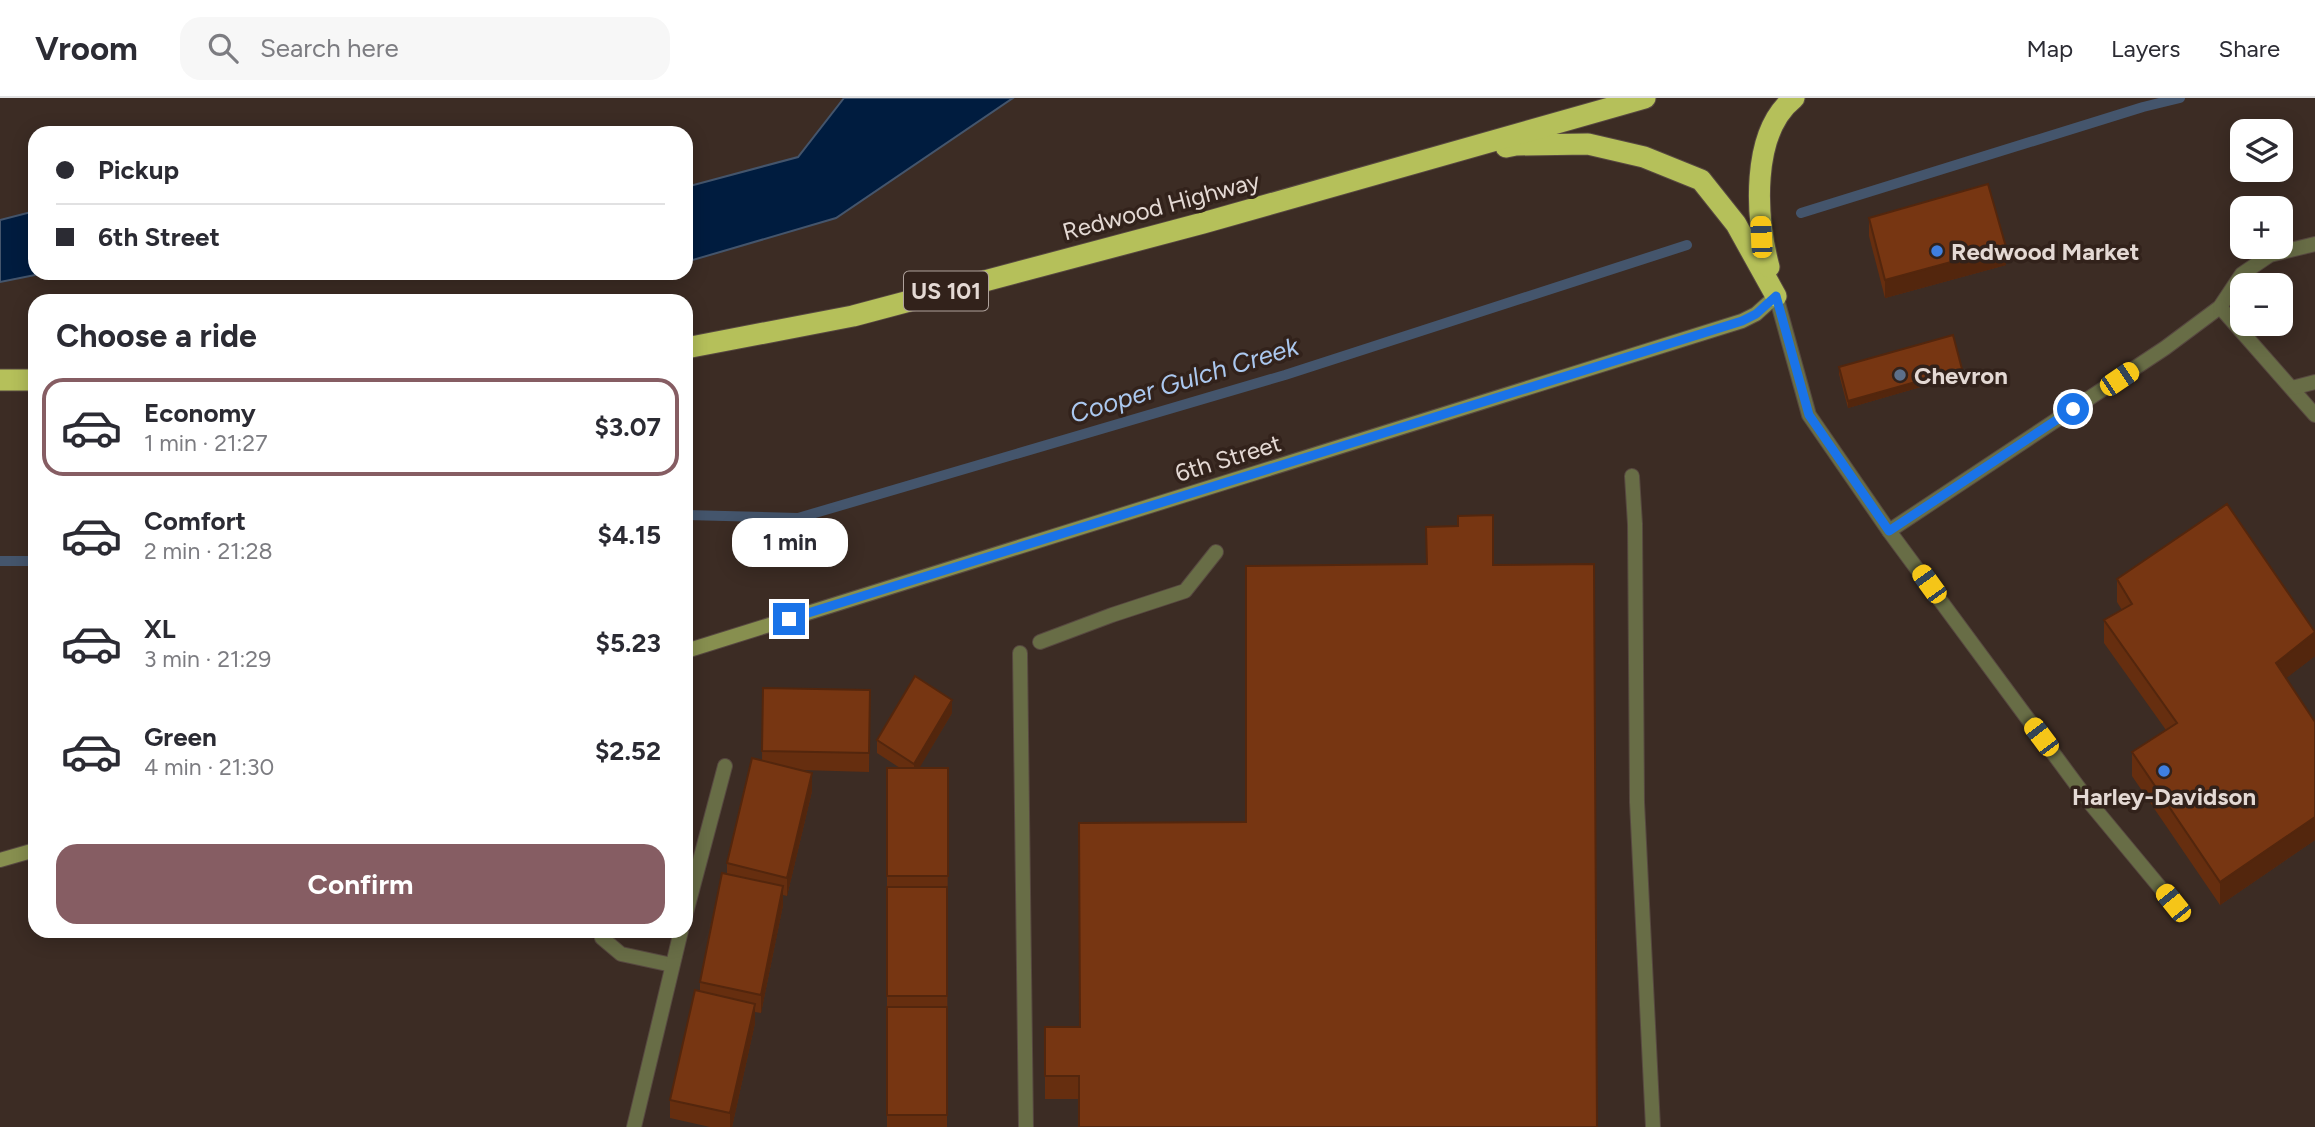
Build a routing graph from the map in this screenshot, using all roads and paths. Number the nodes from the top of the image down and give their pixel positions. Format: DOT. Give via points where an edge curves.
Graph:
graph roads {
  1 [pos="1645,98"];
  2 [pos="1794,98"];
  3 [pos="1289,198"];
  4 [pos="2315,244"];
  5 [pos="1776,296"];
  6 [pos="2221,307"];
  7 [pos="693,347"];
  8 [pos="0,380"];
  9 [pos="28,380"];
  10 [pos="2315,382"];
  11 [pos="2292,388"];
  12 [pos="2315,415"];
  13 [pos="1632,477"];
  14 [pos="1889,531"];
  15 [pos="1216,552"];
  16 [pos="1040,642"];
  17 [pos="693,649"];
  18 [pos="1020,653"];
  19 [pos="725,766"];
  20 [pos="28,852"];
  21 [pos="0,860"];
  22 [pos="693,887"];
  23 [pos="2173,903"];
  24 [pos="603,938"];
  25 [pos="679,938"];
  26 [pos="672,965"];
  27 [pos="634,1127"];
  28 [pos="1026,1127"];
  29 [pos="1653,1127"];
  1 -- 3 [label="highway, Redwood Highway / US 101"];
  2 -- 5 [label="highway" via="1783,107 1765,147 1759,192 1761,237"];
  3 -- 5 [label="highway" via="1516,145 1588,144 1644,157 1701,180 1736,224"];
  3 -- 7 [label="highway, Redwood Highway / US 101" via="853,316"];
  4 -- 6 [label="lane" via="2270,255 2242,274"];
  5 -- 14 [label="lane" via="1809,415"];
  5 -- 17 [label="street, 6th Street" via="1742,321"];
  6 -- 11 [label="lane"];
  6 -- 14 [label="lane"];
  8 -- 9 [label="highway"];
  10 -- 11 [label="lane"];
  11 -- 12 [label="lane"];
  13 -- 29 [label="lane" via="1637,802"];
  14 -- 23 [label="lane" via="2090,803"];
  15 -- 16 [label="lane" via="1185,591"];
  18 -- 28 [label="lane"];
  19 -- 22 [label="lane"];
  20 -- 21 [label="street"];
  24 -- 26 [label="lane" via="621,954"];
  25 -- 26 [label="lane"];
  26 -- 27 [label="lane"];
}
